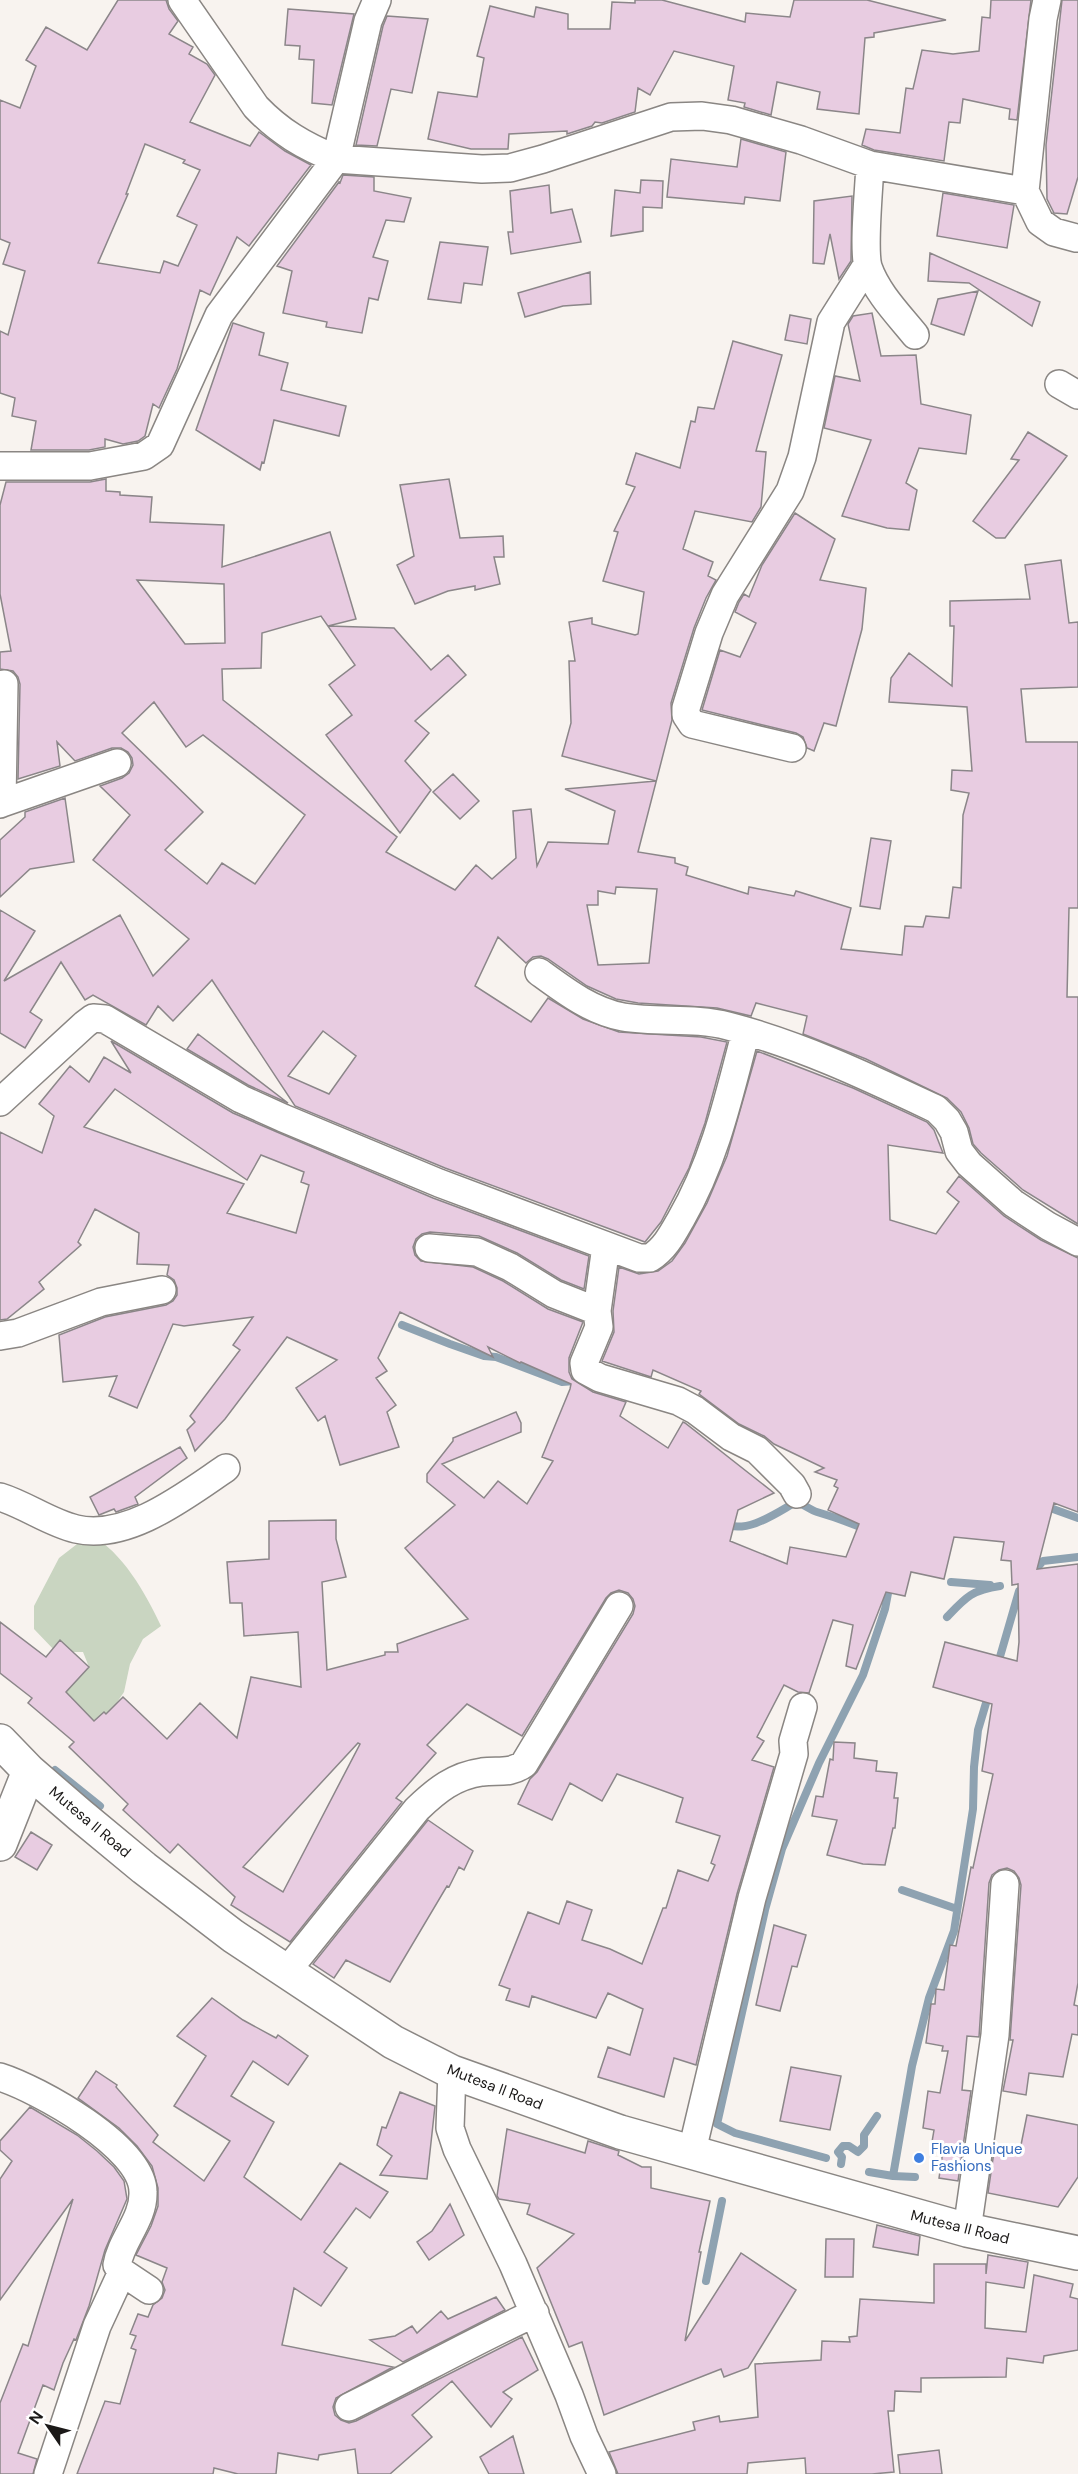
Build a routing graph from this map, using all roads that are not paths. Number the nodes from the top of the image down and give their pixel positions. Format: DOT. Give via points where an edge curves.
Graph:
graph roads {
  1 [pos="182,0"];
  2 [pos="377,0"];
  3 [pos="1047,0"];
  4 [pos="336,159"];
  5 [pos="870,165"];
  6 [pos="1025,191"];
  7 [pos="1076,238"];
  8 [pos="867,265"];
  9 [pos="915,335"];
  10 [pos="0,466"];
  11 [pos="4,684"];
  12 [pos="792,748"];
  13 [pos="117,763"];
  14 [pos="1,804"];
  15 [pos="539,972"];
  16 [pos="746,1031"];
  17 [pos="0,1102"];
  18 [pos="1078,1242"];
  19 [pos="606,1246"];
  20 [pos="429,1248"];
  21 [pos="162,1290"];
  22 [pos="597,1311"];
  23 [pos="0,1336"];
  24 [pos="226,1468"];
  25 [pos="797,1494"];
  26 [pos="0,1497"];
  27 [pos="619,1606"];
  28 [pos="802,1707"];
  29 [pos="0,1741"];
  30 [pos="30,1772"];
  31 [pos="0,1844"];
  32 [pos="1005,1884"];
  33 [pos="286,1972"];
  34 [pos="452,2072"];
  35 [pos="0,2077"];
  36 [pos="692,2151"];
  37 [pos="967,2230"];
  38 [pos="1078,2253"];
  39 [pos="122,2272"];
  40 [pos="149,2289"];
  41 [pos="535,2313"];
  42 [pos="350,2407"];
  43 [pos="48,2474"];
  44 [pos="602,2474"];
  1 -- 4 [label="street" via="266,118 302,145"];
  2 -- 4 [label="street" via="368,21"];
  3 -- 6 [label="street"];
  4 -- 5 [label="street" via="510,168 671,117 702,116 801,140"];
  4 -- 10 [label="street" via="219,315 160,445 144,456 90,466"];
  5 -- 6 [label="street"];
  5 -- 8 [label="street"];
  6 -- 7 [label="street" via="1040,222 1054,232"];
  8 -- 9 [label="street" via="875,284"];
  8 -- 12 [label="street" via="831,322 802,457 790,490 725,595 686,708 692,724"];
  11 -- 14 [label="street"];
  13 -- 14 [label="street"];
  15 -- 16 [label="street" via="582,1002 605,1012 643,1019 708,1022"];
  16 -- 18 [label="street" via="800,1048 936,1109 947,1120 969,1164 1013,1203"];
  16 -- 19 [label="street" via="707,1168 666,1244 658,1254 644,1258"];
  17 -- 19 [label="street" via="78,1029 93,1018 100,1018 241,1099 283,1118"];
  19 -- 22 [label="street"];
  20 -- 22 [label="street" via="477,1252 554,1294"];
  21 -- 23 [label="street" via="101,1302"];
  22 -- 25 [label="street" via="599,1327 584,1363 585,1370 695,1410 731,1437 757,1450"];
  24 -- 26 [label="street" via="145,1518 105,1530 76,1529"];
  27 -- 33 [label="street" via="524,1764 506,1773 459,1777 439,1787"];
  28 -- 36 [label="street" via="792,1763 752,1898"];
  29 -- 30 [label="street, Mutesa II Road"];
  30 -- 31 [label="street"];
  30 -- 33 [label="street, Mutesa II Road" via="144,1868"];
  32 -- 37 [label="street" via="995,2035"];
  33 -- 34 [label="street, Mutesa II Road" via="393,2042"];
  34 -- 36 [label="street, Mutesa II Road" via="609,2129"];
  34 -- 41 [label="street" via="450,2128 457,2149"];
  35 -- 39 [label="street" via="64,2108 119,2148 135,2169 144,2190 140,2211 118,2258"];
  36 -- 37 [label="street, Mutesa II Road"];
  37 -- 38 [label="street, Mutesa II Road"];
  39 -- 40 [label="street"];
  39 -- 43 [label="street" via="97,2326"];
  41 -- 42 [label="street" via="471,2342"];
  41 -- 44 [label="street"];
}
